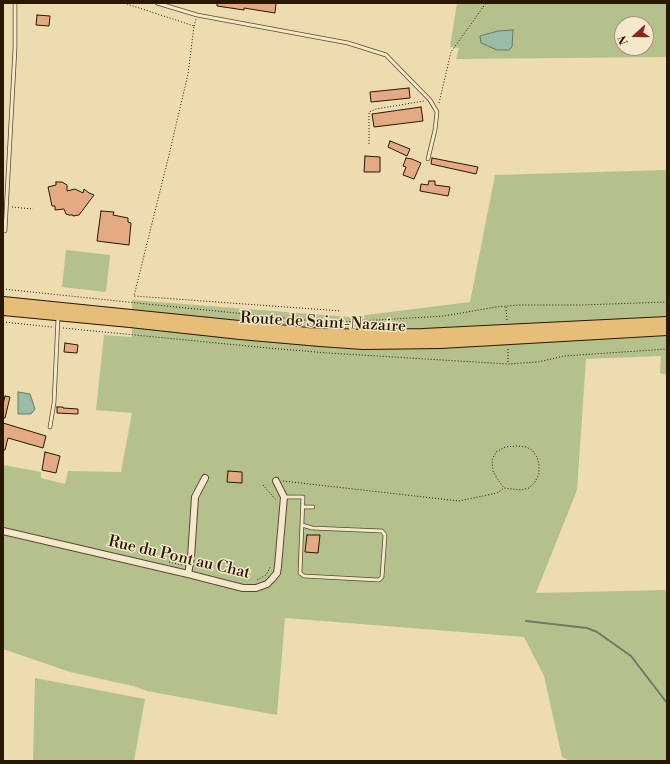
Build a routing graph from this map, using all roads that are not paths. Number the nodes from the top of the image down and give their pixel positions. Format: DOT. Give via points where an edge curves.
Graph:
graph roads {
  1 [pos="15,3"];
  2 [pos="157,3"];
  3 [pos="428,159"];
  4 [pos="5,231"];
  5 [pos="3,302"];
  6 [pos="3,310"];
  7 [pos="58,316"];
  8 [pos="667,322"];
  9 [pos="667,330"];
  10 [pos="50,427"];
  11 [pos="205,478"];
  12 [pos="276,481"];
  13 [pos="284,497"];
  14 [pos="302,507"];
  15 [pos="313,507"];
  16 [pos="302,525"];
  17 [pos="3,531"];
  18 [pos="188,574"];
  1 -- 4 [label="lane"];
  2 -- 3 [label="lane" via="198,15 348,43 386,55 430,100 437,112 436,130"];
  5 -- 8 [label="main road, Route de Saint-Nazaire" via="308,333 358,335"];
  6 -- 7 [label="main road, Route de Saint-Nazaire"];
  7 -- 9 [label="main road, Route de Saint-Nazaire" via="363,344"];
  7 -- 10 [label="lane" via="54,403"];
  11 -- 18 [label="street" via="196,497"];
  12 -- 13 [label="street"];
  13 -- 14 [label="lane" via="303,497"];
  13 -- 18 [label="street, Rue du Pont au Chat" via="277,573 267,584 256,588 242,588"];
  14 -- 15 [label="lane"];
  14 -- 16 [label="lane"];
  16 -- 16 [label="lane" via="300,573 304,576 379,580 382,577 385,535 382,531 312,528"];
  17 -- 18 [label="street, Rue du Pont au Chat"];
}
